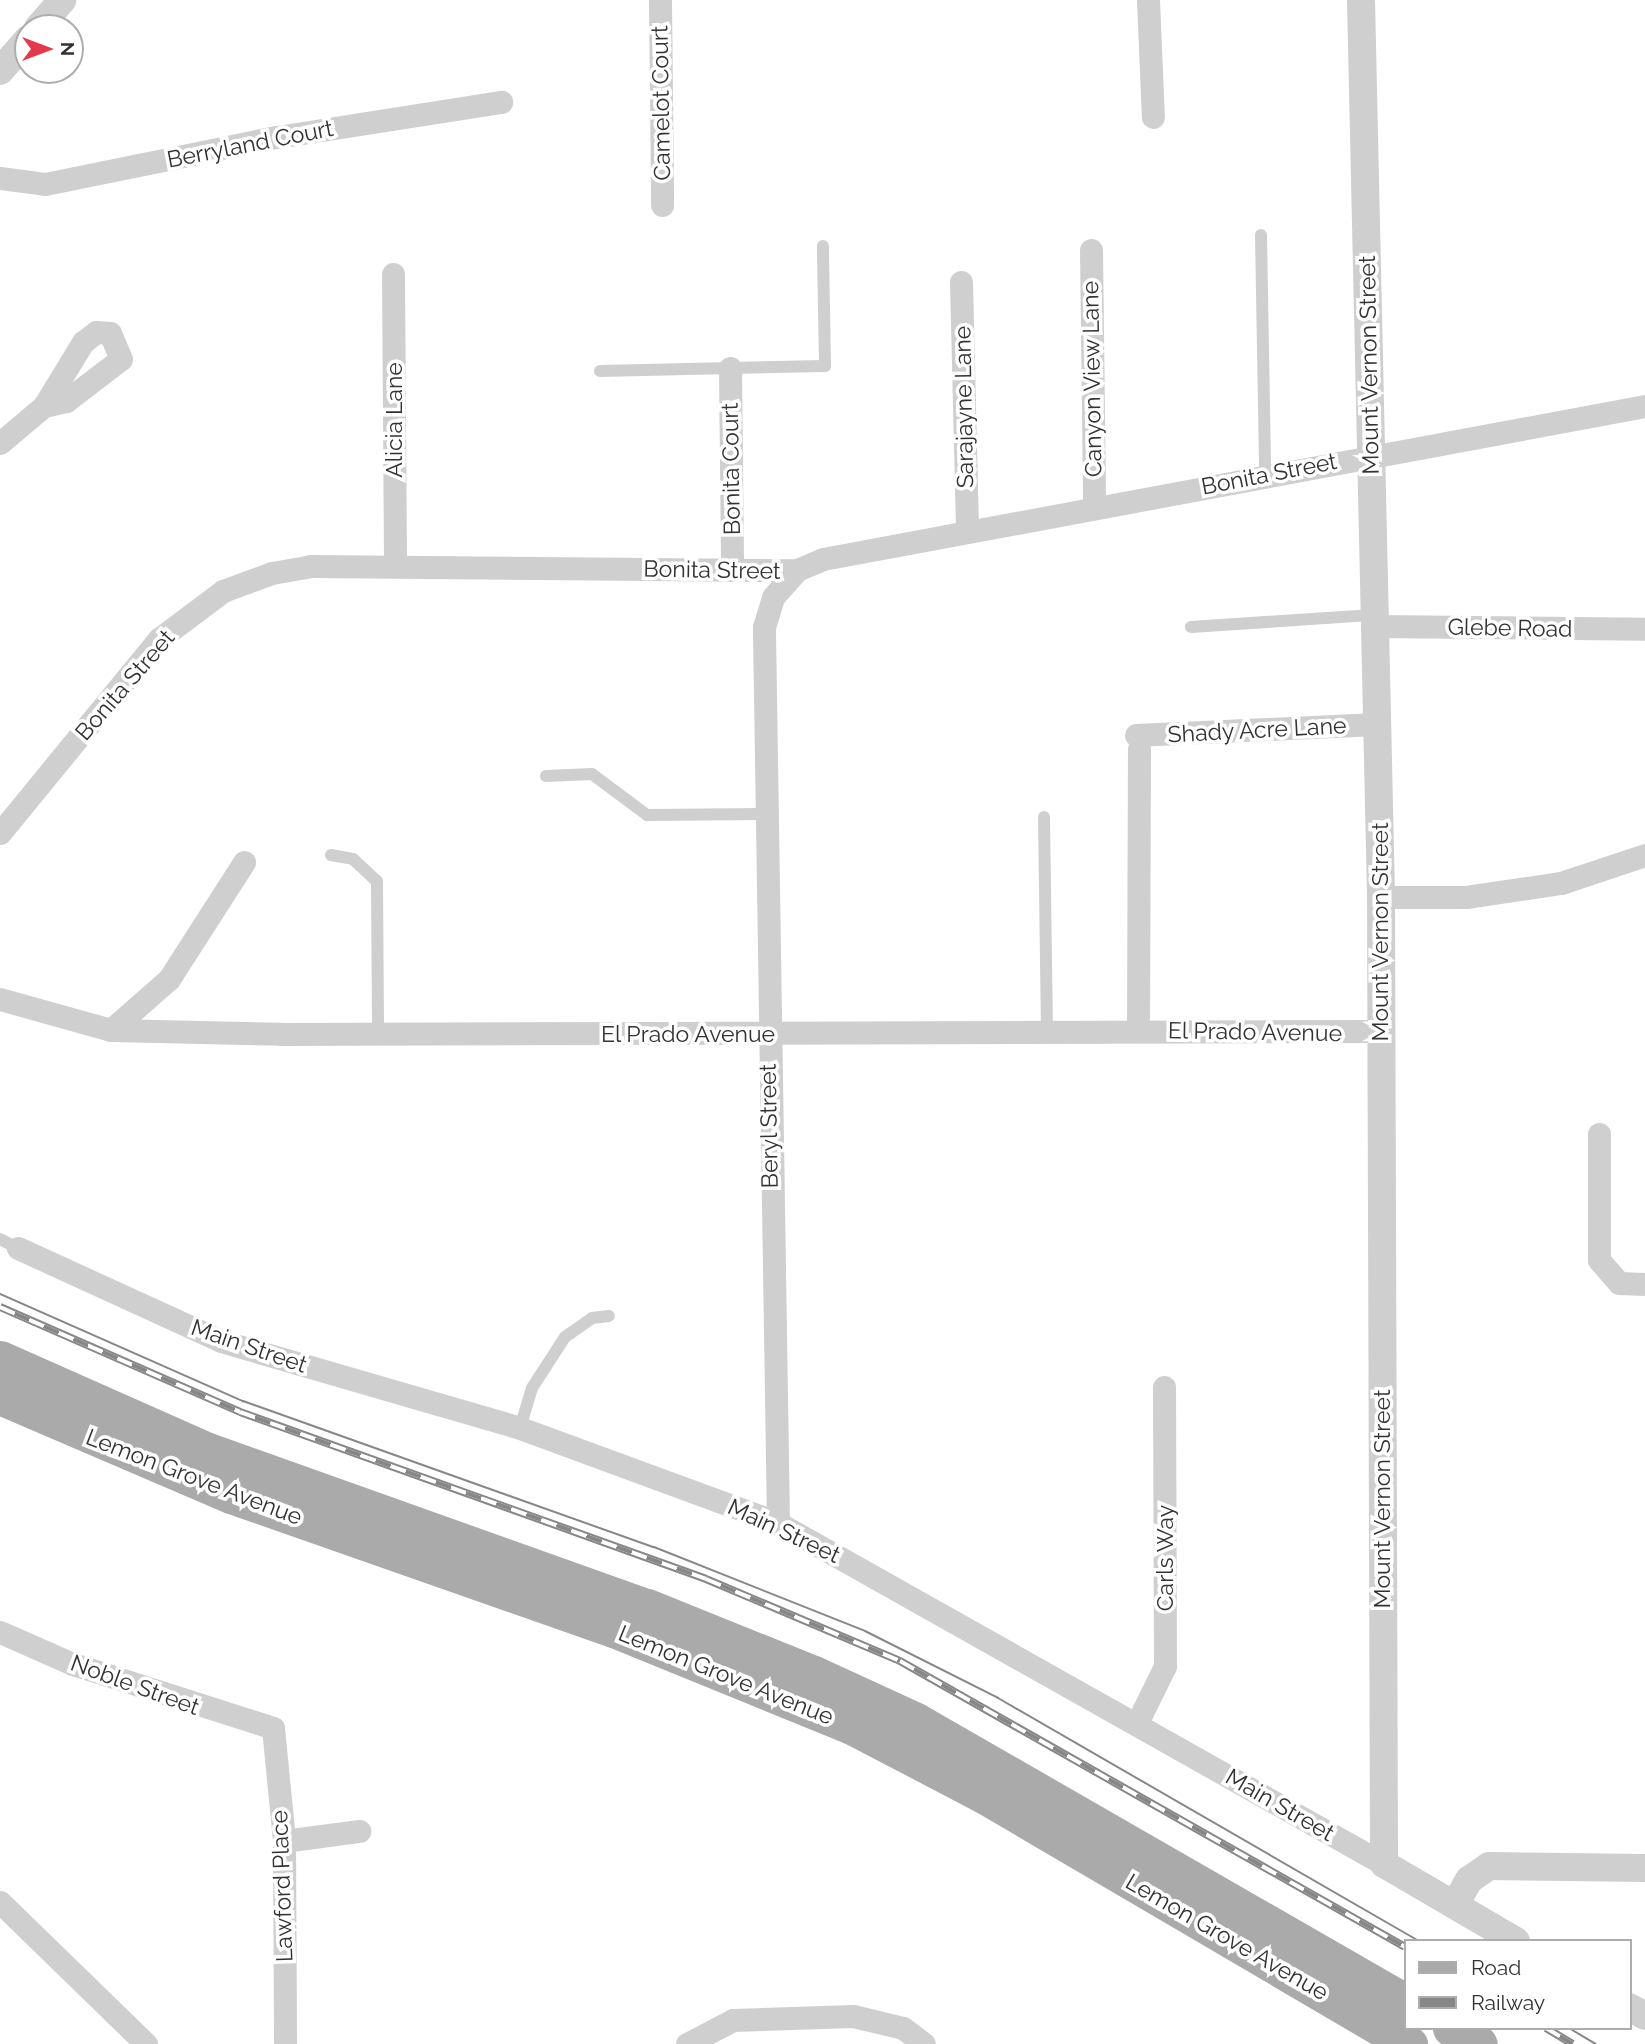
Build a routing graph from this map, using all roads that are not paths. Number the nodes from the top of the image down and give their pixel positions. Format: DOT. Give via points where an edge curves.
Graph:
graph roads {
  1 [pos="62,0"];
  2 [pos="660,0"];
  3 [pos="1149,0"];
  4 [pos="1361,0"];
  5 [pos="50,14"];
  6 [pos="14,55"];
  7 [pos="0,71"];
  8 [pos="501,103"];
  9 [pos="1153,117"];
  10 [pos="0,178"];
  11 [pos="662,205"];
  12 [pos="1261,236"];
  13 [pos="823,246"];
  14 [pos="1091,250"];
  15 [pos="393,274"];
  16 [pos="961,282"];
  17 [pos="730,369"];
  18 [pos="600,371"];
  19 [pos="44,406"];
  20 [pos="1645,406"];
  21 [pos="0,443"];
  22 [pos="1371,454"];
  23 [pos="1265,474"];
  24 [pos="1094,508"];
  25 [pos="967,532"];
  26 [pos="395,566"];
  27 [pos="732,570"];
  28 [pos="797,570"];
  29 [pos="1374,621"];
  30 [pos="1191,627"];
  31 [pos="1645,629"];
  32 [pos="1377,724"];
  33 [pos="545,776"];
  34 [pos="765,814"];
  35 [pos="1044,817"];
  36 [pos="0,833"];
  37 [pos="331,855"];
  38 [pos="1645,855"];
  39 [pos="244,862"];
  40 [pos="1381,897"];
  41 [pos="0,999"];
  42 [pos="111,1030"];
  43 [pos="1047,1030"];
  44 [pos="1138,1030"];
  45 [pos="1380,1031"];
  46 [pos="378,1034"];
  47 [pos="767,1034"];
  48 [pos="1599,1134"];
  49 [pos="9,1243"];
  50 [pos="1638,1284"];
  51 [pos="609,1316"];
  52 [pos="0,1359"];
  53 [pos="1164,1387"];
  54 [pos="0,1396"];
  55 [pos="520,1428"];
  56 [pos="778,1523"];
  57 [pos="534,1584"];
  58 [pos="0,1632"];
  59 [pos="1137,1723"];
  60 [pos="273,1728"];
  61 [pos="359,1831"];
  62 [pos="284,1841"];
  63 [pos="1384,1864"];
  64 [pos="1645,1868"];
  65 [pos="0,1902"];
  66 [pos="1455,1905"];
  67 [pos="1513,1939"];
  68 [pos="1404,2001"];
  69 [pos="146,2044"];
  70 [pos="285,2044"];
  71 [pos="687,2044"];
  72 [pos="924,2044"];
  73 [pos="1409,2044"];
  1 -- 5 [label="street"];
  2 -- 11 [label="street, Camelot Court"];
  3 -- 9 [label="street"];
  4 -- 22 [label="street, Mount Vernon Street"];
  6 -- 7 [label="street"];
  8 -- 10 [label="street, Berryland Court" via="277,137 45,184"];
  12 -- 23 [label="lane"];
  13 -- 17 [label="lane" via="825,366"];
  14 -- 24 [label="street, Canyon View Lane"];
  15 -- 26 [label="street, Alicia Lane"];
  16 -- 25 [label="street, Sarajayne Lane"];
  17 -- 18 [label="lane"];
  17 -- 27 [label="street, Bonita Court"];
  19 -- 21 [label="street"];
  20 -- 22 [label="street, Bonita Street"];
  22 -- 23 [label="street, Bonita Street"];
  22 -- 29 [label="street, Mount Vernon Street"];
  23 -- 24 [label="street, Bonita Street"];
  24 -- 25 [label="street, Bonita Street"];
  25 -- 28 [label="street, Bonita Street" via="823,559"];
  26 -- 27 [label="street, Bonita Street"];
  26 -- 36 [label="street, Bonita Street" via="310,566 223,591 159,639"];
  27 -- 28 [label="street, Bonita Street"];
  28 -- 34 [label="street, Beryl Street" via="773,597 764,627"];
  29 -- 30 [label="lane"];
  29 -- 31 [label="street, Glebe Road"];
  29 -- 32 [label="street, Mount Vernon Street"];
  32 -- 40 [label="street, Mount Vernon Street"];
  32 -- 44 [label="street, Shady Acre Lane" via="1137,743"];
  33 -- 34 [label="lane" via="592,774 647,815"];
  34 -- 47 [label="street, Beryl Street"];
  35 -- 43 [label="lane"];
  37 -- 46 [label="lane" via="353,859 377,881"];
  38 -- 40 [label="street" via="1561,883 1466,897"];
  39 -- 42 [label="street" via="169,979"];
  40 -- 45 [label="street, Mount Vernon Street"];
  41 -- 42 [label="street, El Prado Avenue"];
  42 -- 46 [label="street, El Prado Avenue"];
  43 -- 44 [label="street, El Prado Avenue"];
  43 -- 47 [label="street, El Prado Avenue"];
  44 -- 45 [label="street, El Prado Avenue"];
  45 -- 63 [label="street, Mount Vernon Street"];
  46 -- 47 [label="street, El Prado Avenue"];
  47 -- 56 [label="street, Beryl Street"];
  48 -- 50 [label="street" via="1599,1260 1619,1283"];
  49 -- 55 [label="street, Main Street" via="221,1341"];
  51 -- 55 [label="lane" via="592,1318 565,1338 532,1388"];
  52 -- 57 [label="main road, Lemon Grove Avenue" via="208,1451"];
  53 -- 59 [label="street, Carls Way" via="1165,1666"];
  54 -- 57 [label="main road, Lemon Grove Avenue" via="231,1495"];
  55 -- 56 [label="street, Main Street"];
  56 -- 59 [label="street, Main Street"];
  57 -- 68 [label="main road, Lemon Grove Avenue" via="719,1635 916,1721"];
  57 -- 73 [label="main road, Lemon Grove Avenue" via="852,1726 984,1795"];
  58 -- 60 [label="street, Noble Street" via="74,1664"];
  59 -- 63 [label="street, Main Street"];
  60 -- 62 [label="street, Lawford Place"];
  61 -- 62 [label="street"];
  62 -- 70 [label="street, Lawford Place"];
  63 -- 66 [label="street, Main Street"];
  64 -- 66 [label="street" via="1489,1866 1469,1880"];
  65 -- 69 [label="street"];
  66 -- 67 [label="street, Main Street"];
  71 -- 72 [label="street" via="733,2020 853,2016 903,2028"];
}
